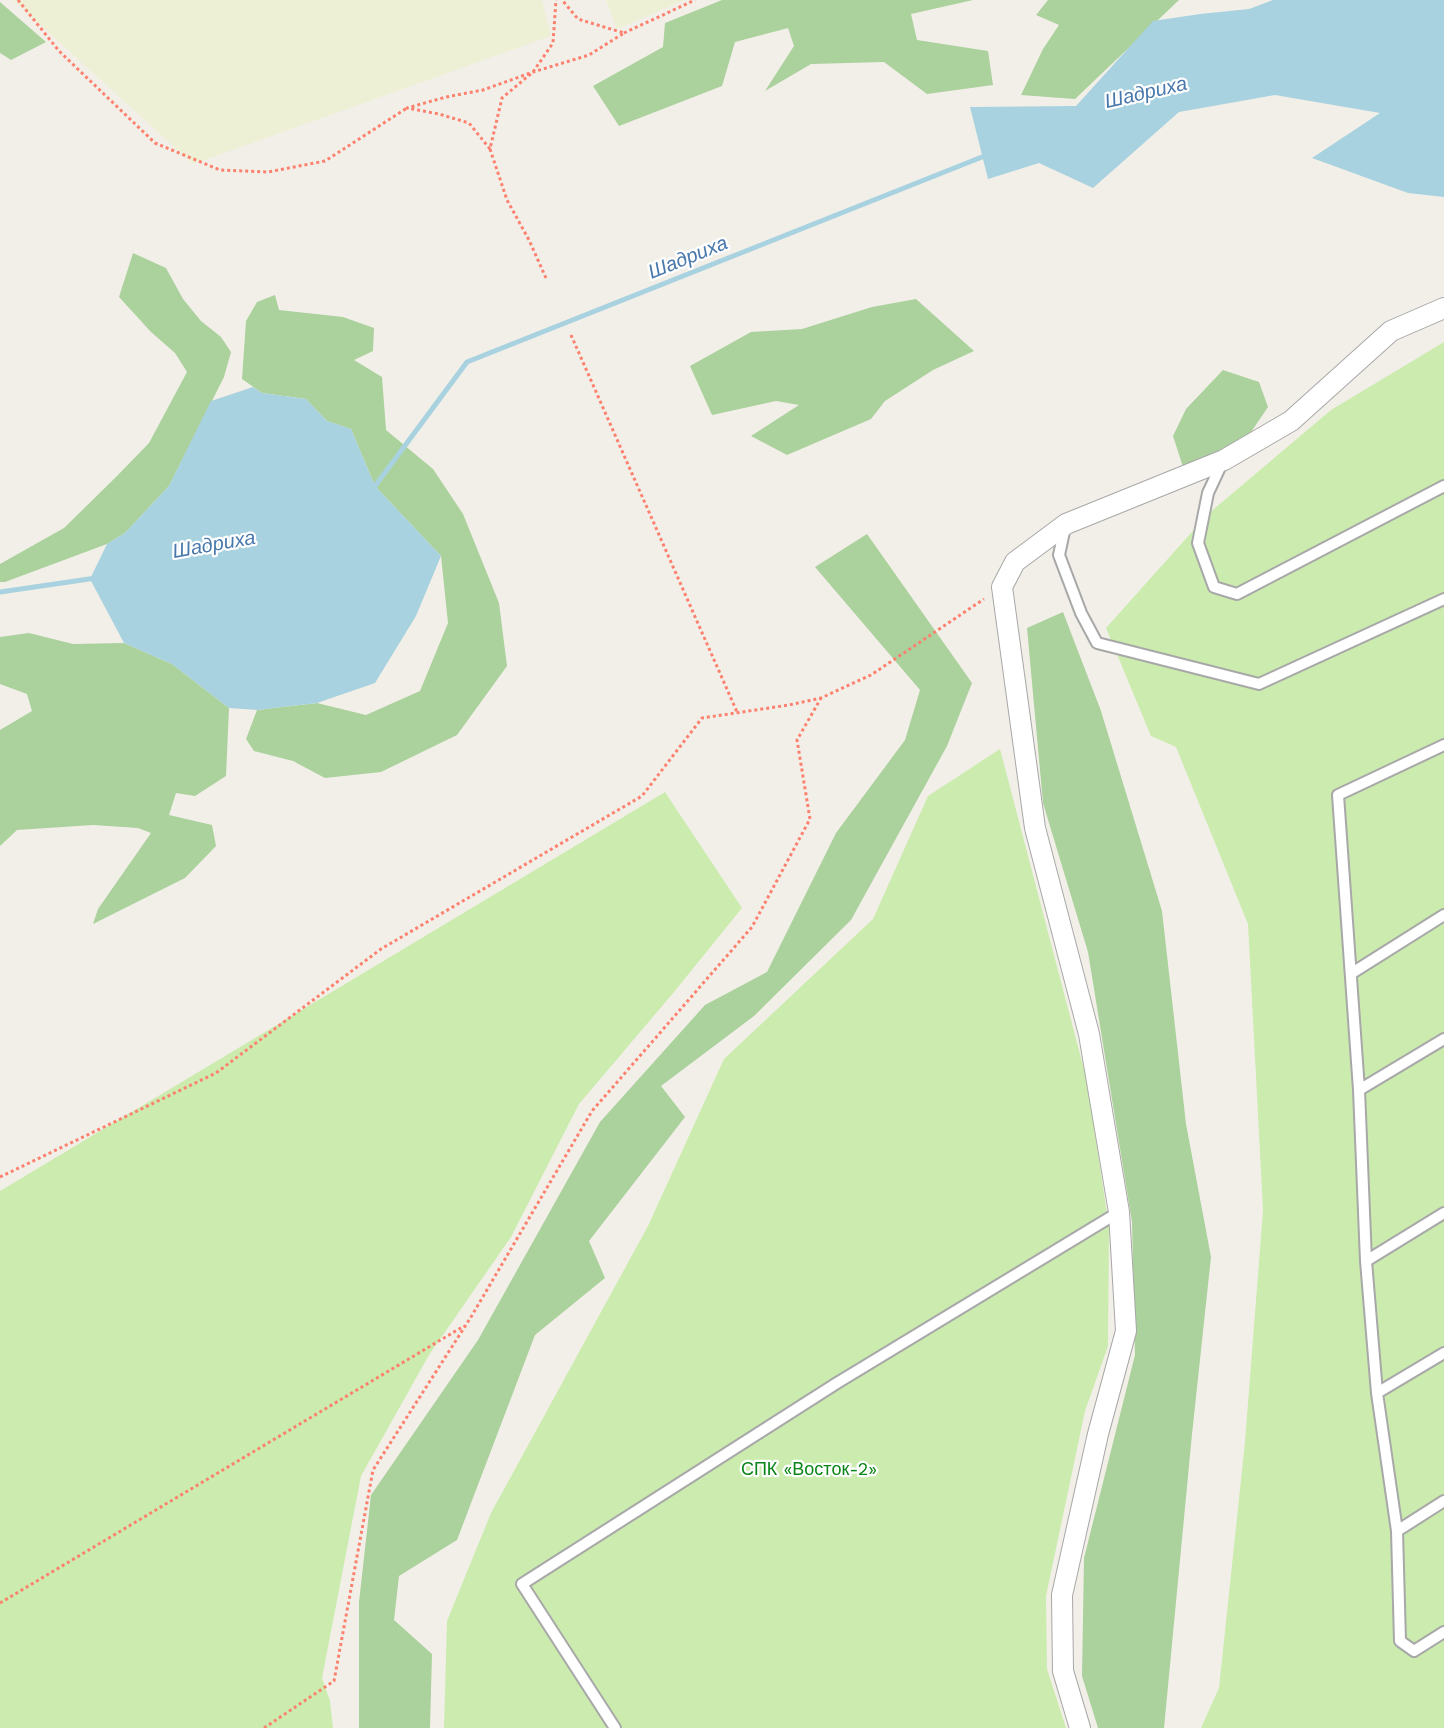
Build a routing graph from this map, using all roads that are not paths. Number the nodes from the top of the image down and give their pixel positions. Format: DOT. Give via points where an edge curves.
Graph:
graph roads {
  1 [pos="1444,308"];
  2 [pos="1224,460"];
  3 [pos="1444,486"];
  4 [pos="1066,524"];
  5 [pos="1444,599"];
  6 [pos="1444,745"];
  7 [pos="1444,915"];
  8 [pos="1352,973"];
  9 [pos="1444,1039"];
  10 [pos="1359,1090"];
  11 [pos="1119,1212"];
  12 [pos="1444,1213"];
  13 [pos="1366,1261"];
  14 [pos="1444,1353"];
  15 [pos="1377,1394"];
  16 [pos="1444,1501"];
  17 [pos="1397,1531"];
  18 [pos="1444,1632"];
  19 [pos="615,1728"];
  20 [pos="1080,1728"];
  1 -- 2 [label="street" via="1391,332 1291,420"];
  2 -- 3 [label="lane" via="1208,493 1198,543 1214,587 1237,594"];
  2 -- 4 [label="street"];
  4 -- 5 [label="lane" via="1059,555 1081,614 1097,643 1259,684"];
  4 -- 11 [label="street" via="1015,562 1002,587 1035,828 1089,1034"];
  6 -- 8 [label="lane" via="1338,795"];
  7 -- 8 [label="lane"];
  8 -- 10 [label="lane"];
  9 -- 10 [label="lane"];
  10 -- 13 [label="lane"];
  11 -- 19 [label="lane" via="837,1383 522,1584"];
  11 -- 20 [label="street" via="1126,1331 1062,1595 1063,1671"];
  12 -- 13 [label="lane"];
  13 -- 15 [label="lane"];
  14 -- 15 [label="lane"];
  15 -- 17 [label="lane"];
  16 -- 17 [label="lane"];
  17 -- 18 [label="lane" via="1400,1641 1414,1651"];
}
